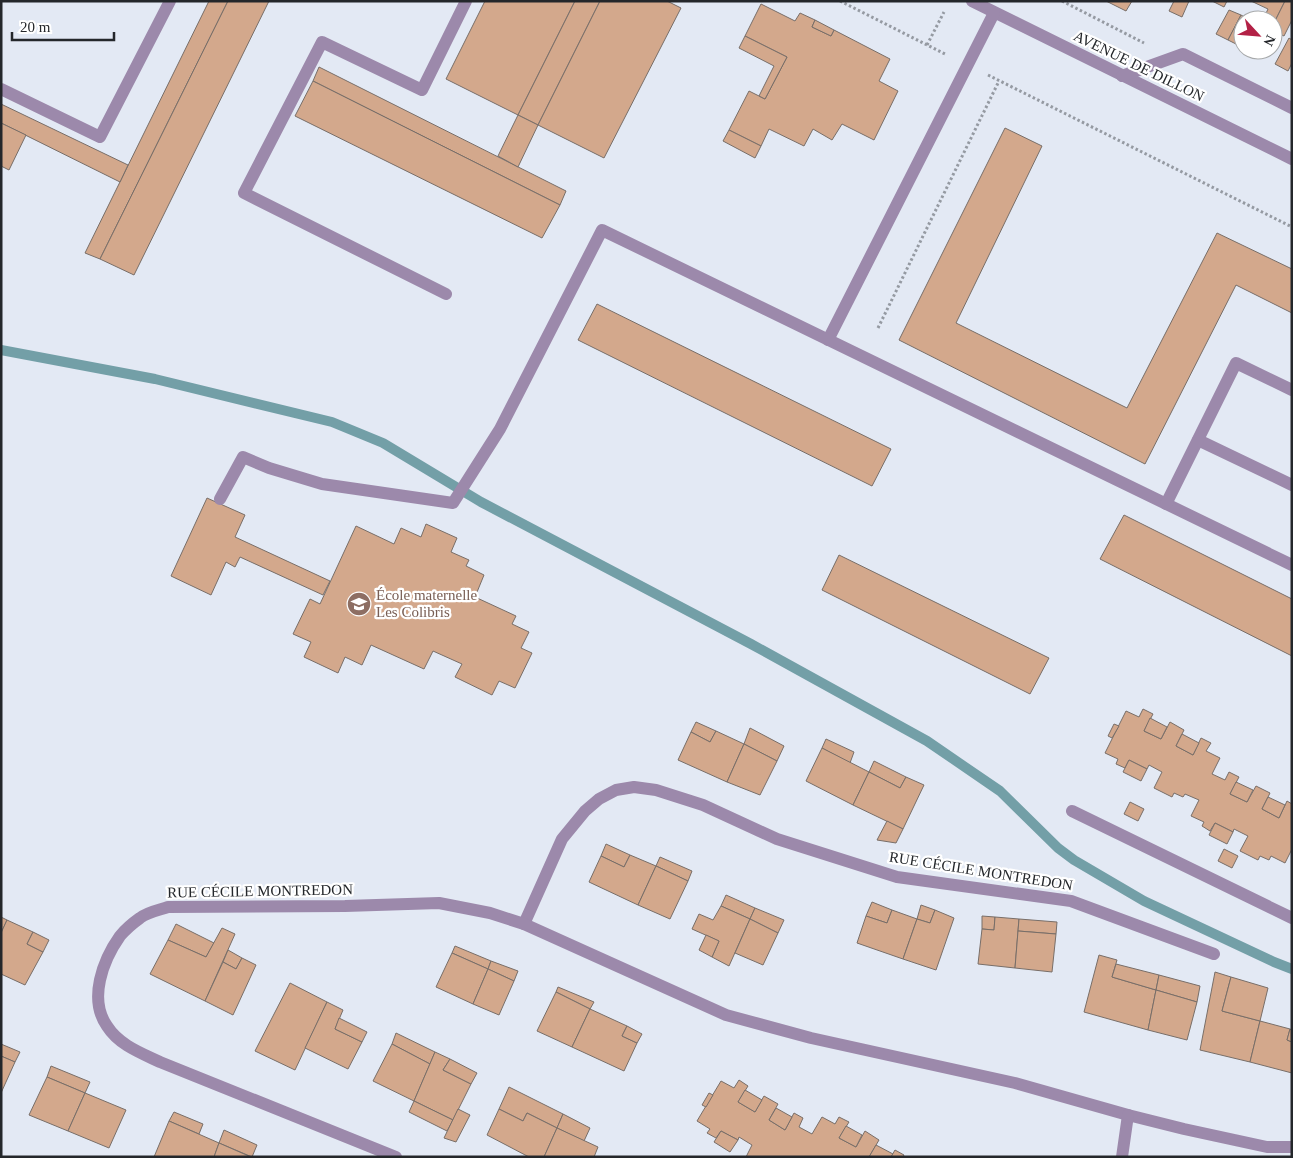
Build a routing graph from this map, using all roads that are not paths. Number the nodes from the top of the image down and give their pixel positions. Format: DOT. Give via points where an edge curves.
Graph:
graph roads {
  1 [pos="170,1"];
  2 [pos="466,1"];
  3 [pos="979,3"];
  4 [pos="994,13"];
  5 [pos="1122,76"];
  6 [pos="1,89"];
  7 [pos="1292,108"];
  8 [pos="1292,159"];
  9 [pos="446,294"];
  10 [pos="828,340"];
  11 [pos="1292,390"];
  12 [pos="1198,440"];
  13 [pos="1292,485"];
  14 [pos="220,499"];
  15 [pos="1166,504"];
  16 [pos="1292,565"];
  17 [pos="1072,810"];
  18 [pos="1292,918"];
  19 [pos="524,924"];
  20 [pos="1214,954"];
  21 [pos="1128,1116"];
  22 [pos="1292,1147"];
  23 [pos="396,1157"];
  24 [pos="1122,1157"];
  1 -- 6 [label="street" via="100,137"];
  2 -- 9 [label="street" via="422,90 322,42 244,193"];
  3 -- 4 [label="street, AVENUE DE DILLON"];
  4 -- 5 [label="street, AVENUE DE DILLON"];
  4 -- 10 [label="street"];
  5 -- 7 [label="street" via="1183,54"];
  5 -- 8 [label="street, AVENUE DE DILLON"];
  10 -- 14 [label="street" via="602,230 500,429 453,503 322,484 243,457"];
  10 -- 15 [label="street"];
  11 -- 12 [label="street" via="1236,363"];
  12 -- 13 [label="street"];
  12 -- 15 [label="street"];
  15 -- 16 [label="street"];
  17 -- 18 [label="street"];
  19 -- 20 [label="street, RUE CÉCILE MONTREDON" via="562,839 599,799 616,790 634,787 656,790 704,805 777,839 897,877 1071,901"];
  19 -- 21 [label="street, RUE CÉCILE MONTREDON" via="726,1015 811,1038 1015,1083"];
  19 -- 23 [label="street, RUE CÉCILE MONTREDON" via="490,913 439,904 168,907 142,916 121,935 107,958 98,985 99,1006 106,1026 124,1044 160,1062"];
  21 -- 22 [label="street, RUE CÉCILE MONTREDON" via="1267,1147"];
  21 -- 24 [label="street"];
}
